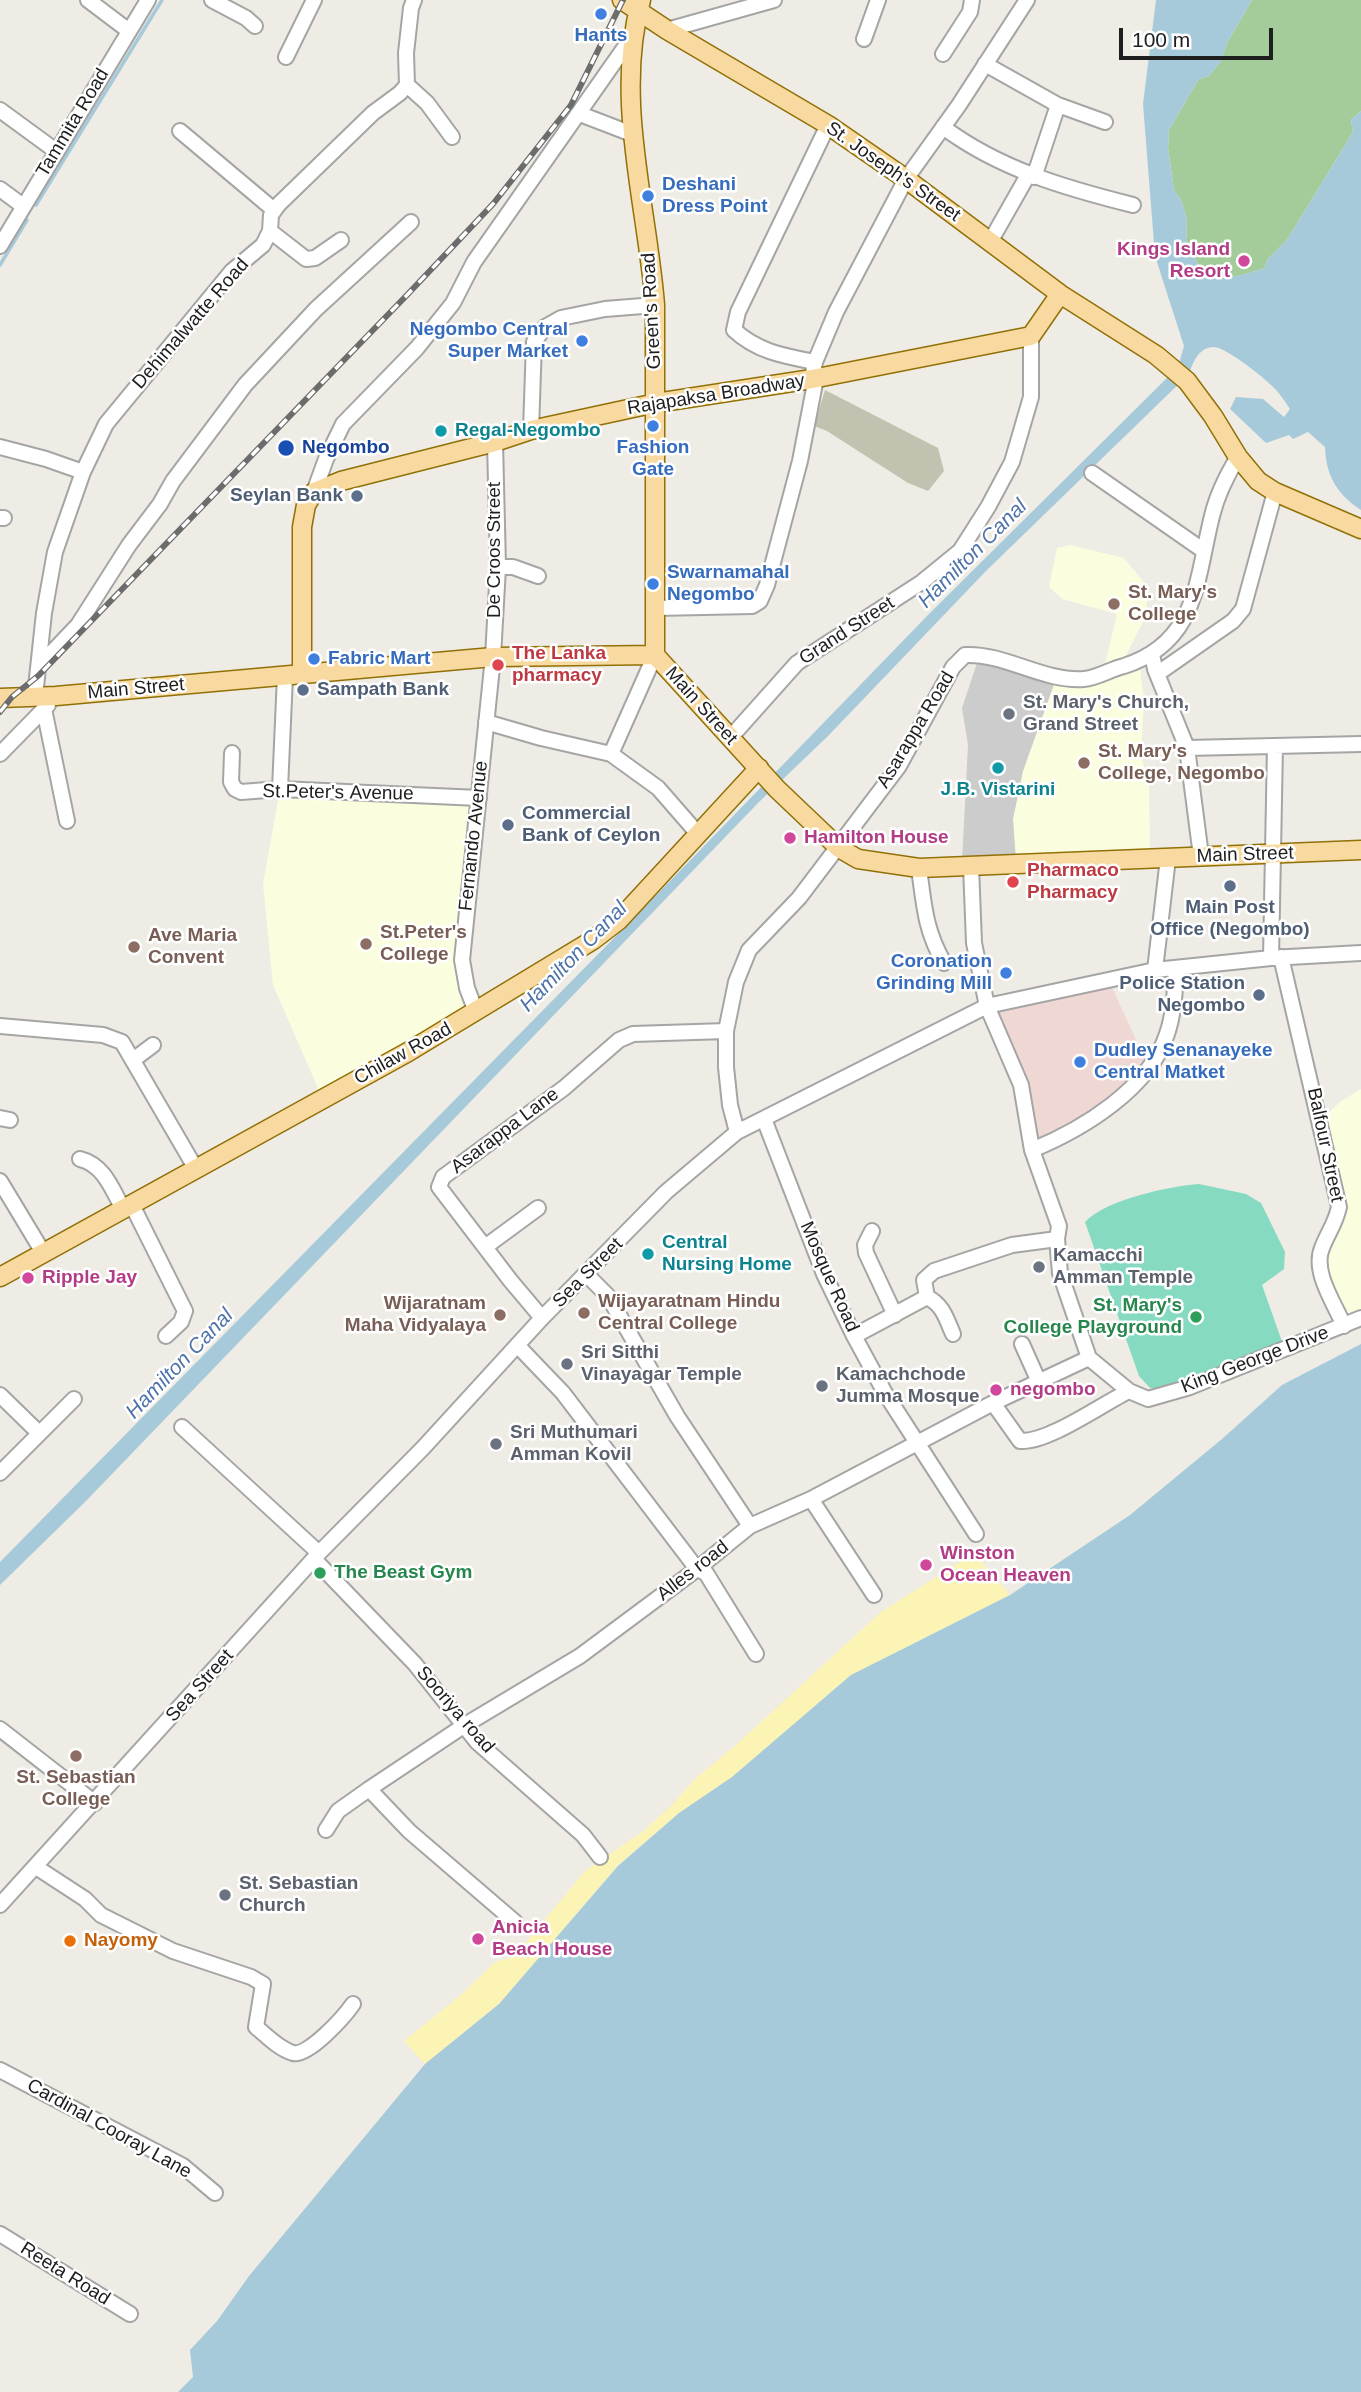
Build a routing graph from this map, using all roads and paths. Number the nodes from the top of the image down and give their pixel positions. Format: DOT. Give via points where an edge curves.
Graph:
graph roads {
  1 [pos="88,0"];
  2 [pos="148,0"];
  3 [pos="212,0"];
  4 [pos="314,0"];
  5 [pos="414,0"];
  6 [pos="622,0"];
  7 [pos="774,0"];
  8 [pos="878,0"];
  9 [pos="972,0"];
  10 [pos="1027,0"];
  11 [pos="640,5"];
  12 [pos="255,26"];
  13 [pos="667,30"];
  14 [pos="129,31"];
  15 [pos="632,37"];
  16 [pos="864,39"];
  17 [pos="943,54"];
  18 [pos="286,57"];
  19 [pos="985,64"];
  20 [pos="407,85"];
  21 [pos="1058,105"];
  22 [pos="0,110"];
  23 [pos="580,114"];
  24 [pos="1105,122"];
  25 [pos="828,125"];
  26 [pos="943,127"];
  27 [pos="180,131"];
  28 [pos="632,134"];
  29 [pos="452,136"];
  30 [pos="56,151"];
  31 [pos="1031,176"];
  32 [pos="906,179"];
  33 [pos="0,189"];
  34 [pos="1133,205"];
  35 [pos="23,206"];
  36 [pos="274,210"];
  37 [pos="411,222"];
  38 [pos="271,231"];
  39 [pos="341,240"];
  40 [pos="990,242"];
  41 [pos="0,246"];
  42 [pos="1060,294"];
  43 [pos="655,305"];
  44 [pos="1031,336"];
  45 [pos="814,373"];
  46 [pos="656,403"];
  47 [pos="531,430"];
  48 [pos="495,442"];
  49 [pos="0,447"];
  50 [pos="1238,457"];
  51 [pos="83,472"];
  52 [pos="1092,473"];
  53 [pos="314,492"];
  54 [pos="1275,492"];
  55 [pos="1361,529"];
  56 [pos="1204,551"];
  57 [pos="498,567"];
  58 [pos="538,576"];
  59 [pos="655,608"];
  60 [pos="1152,654"];
  61 [pos="655,655"];
  62 [pos="493,657"];
  63 [pos="39,666"];
  64 [pos="1157,674"];
  65 [pos="293,675"];
  66 [pos="0,698"];
  67 [pos="45,700"];
  68 [pos="486,723"];
  69 [pos="730,738"];
  70 [pos="1361,744"];
  71 [pos="1275,746"];
  72 [pos="1187,748"];
  73 [pos="232,753"];
  74 [pos="0,754"];
  75 [pos="611,754"];
  76 [pos="759,768"];
  77 [pos="280,789"];
  78 [pos="479,798"];
  79 [pos="66,821"];
  80 [pos="699,835"];
  81 [pos="839,848"];
  82 [pos="1361,850"];
  83 [pos="1273,854"];
  84 [pos="1201,856"];
  85 [pos="1168,858"];
  86 [pos="971,866"];
  87 [pos="919,868"];
  88 [pos="1361,953"];
  89 [pos="1276,958"];
  90 [pos="944,963"];
  91 [pos="1155,970"];
  92 [pos="1177,970"];
  93 [pos="987,1006"];
  94 [pos="476,1012"];
  95 [pos="0,1026"];
  96 [pos="726,1031"];
  97 [pos="153,1045"];
  98 [pos="133,1060"];
  99 [pos="764,1119"];
  100 [pos="737,1132"];
  101 [pos="1032,1150"];
  102 [pos="80,1159"];
  103 [pos="196,1169"];
  104 [pos="0,1181"];
  105 [pos="127,1207"];
  106 [pos="538,1208"];
  107 [pos="872,1231"];
  108 [pos="1057,1239"];
  109 [pos="485,1247"];
  110 [pos="44,1254"];
  111 [pos="587,1275"];
  112 [pos="0,1277"];
  113 [pos="927,1297"];
  114 [pos="895,1315"];
  115 [pos="542,1318"];
  116 [pos="1361,1318"];
  117 [pos="1345,1326"];
  118 [pos="953,1334"];
  119 [pos="166,1336"];
  120 [pos="855,1336"];
  121 [pos="1022,1344"];
  122 [pos="517,1345"];
  123 [pos="1089,1358"];
  124 [pos="1039,1382"];
  125 [pos="1129,1391"];
  126 [pos="0,1395"];
  127 [pos="74,1399"];
  128 [pos="993,1403"];
  129 [pos="182,1427"];
  130 [pos="39,1433"];
  131 [pos="918,1443"];
  132 [pos="0,1473"];
  133 [pos="811,1499"];
  134 [pos="750,1526"];
  135 [pos="976,1534"];
  136 [pos="316,1556"];
  137 [pos="697,1569"];
  138 [pos="874,1595"];
  139 [pos="756,1654"];
  140 [pos="466,1725"];
  141 [pos="0,1729"];
  142 [pos="369,1790"];
  143 [pos="95,1803"];
  144 [pos="326,1830"];
  145 [pos="600,1857"];
  146 [pos="36,1867"];
  147 [pos="0,1883"];
  148 [pos="12,1892"];
  149 [pos="0,1905"];
  150 [pos="515,1922"];
  151 [pos="352,2004"];
  152 [pos="0,2070"];
  153 [pos="215,2193"];
  154 [pos="0,2234"];
  155 [pos="130,2314"];
  1 -- 14 [label="street"];
  2 -- 14 [label="street, Tammita Road"];
  3 -- 12 [label="street"];
  4 -- 18 [label="street"];
  5 -- 20 [label="street" via="406,53"];
  6 -- 11 [label="main road, St. Joseph's Street"];
  7 -- 13 [label="street"];
  8 -- 16 [label="street"];
  9 -- 17 [label="street" via="970,12"];
  10 -- 19 [label="street"];
  11 -- 13 [label="main road, St. Joseph's Street"];
  11 -- 15 [label="main road, Green's Road"];
  13 -- 25 [label="main road, St. Joseph's Street"];
  14 -- 30 [label="street, Tammita Road"];
  15 -- 23 [label="street"];
  15 -- 28 [label="main road, Green's Road"];
  19 -- 21 [label="street"];
  19 -- 26 [label="street"];
  20 -- 29 [label="street"];
  20 -- 36 [label="street"];
  21 -- 24 [label="street"];
  21 -- 31 [label="street"];
  22 -- 30 [label="street"];
  23 -- 28 [label="street"];
  23 -- 53 [label="street" via="474,262 453,303 418,348 343,424"];
  25 -- 32 [label="main road, St. Joseph's Street"];
  25 -- 45 [label="street" via="738,312 734,330 766,352"];
  26 -- 31 [label="street"];
  26 -- 32 [label="street"];
  27 -- 36 [label="street"];
  28 -- 43 [label="main road, Green's Road"];
  30 -- 35 [label="street, Tammita Road"];
  31 -- 34 [label="street"];
  31 -- 40 [label="street"];
  32 -- 40 [label="main road, St. Joseph's Street"];
  32 -- 45 [label="street" via="836,312"];
  33 -- 35 [label="street"];
  35 -- 41 [label="street, Tammita Road"];
  36 -- 38 [label="street"];
  37 -- 63 [label="street" via="316,309 245,385 173,481 78,625"];
  38 -- 39 [label="street" via="306,259"];
  38 -- 51 [label="street, Dehimalwatte Road" via="263,245 232,271 106,424"];
  40 -- 42 [label="main road, St. Joseph's Street"];
  42 -- 44 [label="main road"];
  42 -- 50 [label="main road, St. Joseph's Street" via="1156,355 1186,382"];
  43 -- 46 [label="main road, Green's Road"];
  43 -- 47 [label="street" via="561,318 545,327 534,342"];
  44 -- 45 [label="main road, Rajapaksa Broadway"];
  44 -- 69 [label="street, Grand Street" via="1031,397 1012,463 960,551 922,582 797,663"];
  45 -- 46 [label="main road, Rajapaksa Broadway"];
  45 -- 59 [label="street" via="797,473 760,601 752,606"];
  46 -- 47 [label="main road, Rajapaksa Broadway"];
  46 -- 59 [label="main road, Green's Road"];
  47 -- 48 [label="main road, Rajapaksa Broadway"];
  48 -- 53 [label="main road, Rajapaksa Broadway"];
  48 -- 57 [label="street, De Croos Street"];
  49 -- 51 [label="street"];
  50 -- 54 [label="main road, St. Joseph's Street" via="1258,481"];
  50 -- 56 [label="street, Asarappa Road" via="1213,512"];
  51 -- 63 [label="street, Dehimalwatte Road" via="55,552"];
  52 -- 56 [label="street"];
  53 -- 65 [label="main road" via="302,527"];
  54 -- 55 [label="main road, St. Joseph's Street"];
  54 -- 64 [label="street" via="1243,609 1233,621"];
  56 -- 60 [label="street, Asarappa Road" via="1193,601 1174,636"];
  57 -- 58 [label="street"];
  57 -- 62 [label="street, De Croos Street"];
  59 -- 61 [label="main road, Green's Road"];
  60 -- 64 [label="street"];
  60 -- 81 [label="street, Asarappa Road" via="1085,679 1057,676 980,654 965,655 953,667 899,766"];
  61 -- 62 [label="main road, Main Street"];
  61 -- 69 [label="main road, Main Street"];
  61 -- 75 [label="street"];
  62 -- 65 [label="main road, Main Street"];
  62 -- 68 [label="street, Fernando Avenue"];
  63 -- 67 [label="street, Dehimalwatte Road"];
  64 -- 72 [label="street"];
  65 -- 67 [label="main road, Main Street"];
  65 -- 77 [label="street"];
  66 -- 67 [label="main road, Main Street"];
  67 -- 74 [label="street"];
  67 -- 79 [label="street, Dehimalwatte Road"];
  68 -- 75 [label="street"];
  68 -- 78 [label="street, Fernando Avenue"];
  69 -- 76 [label="main road, Main Street"];
  70 -- 71 [label="street"];
  71 -- 72 [label="street"];
  71 -- 83 [label="street, Balfour Street"];
  72 -- 84 [label="street"];
  73 -- 77 [label="street, St.Peter's Avenue" via="235,789"];
  75 -- 80 [label="street" via="658,788"];
  76 -- 80 [label="main road, Chilaw Road"];
  76 -- 81 [label="main road, Main Street"];
  77 -- 78 [label="street, St.Peter's Avenue"];
  78 -- 94 [label="street, Fernando Avenue" via="462,960"];
  80 -- 94 [label="main road, Chilaw Road" via="619,920"];
  81 -- 87 [label="main road, Main Street" via="858,859"];
  81 -- 96 [label="street, Asarappa Road" via="749,950 736,982"];
  82 -- 83 [label="main road, Main Street"];
  83 -- 84 [label="main road, Main Street"];
  83 -- 89 [label="street, Balfour Street"];
  84 -- 85 [label="main road, Main Street"];
  85 -- 86 [label="main road, Main Street"];
  85 -- 91 [label="street"];
  86 -- 87 [label="main road, Main Street"];
  86 -- 93 [label="street" via="974,943"];
  87 -- 90 [label="street" via="929,932"];
  88 -- 89 [label="street, Sea Street"];
  89 -- 92 [label="street, Sea Street"];
  89 -- 117 [label="street, Balfour Street" via="1339,1207 1321,1250 1320,1270"];
  91 -- 92 [label="street, Sea Street"];
  91 -- 93 [label="street, Sea Street"];
  92 -- 101 [label="street" via="1168,1032 1149,1068 1112,1105 1081,1127"];
  93 -- 99 [label="street, Sea Street"];
  93 -- 101 [label="street" via="1021,1085"];
  94 -- 103 [label="main road, Chilaw Road"];
  95 -- 98 [label="street" via="103,1035 122,1042"];
  96 -- 100 [label="street, Asarappa Road" via="730,1105"];
  96 -- 109 [label="street, Asarappa Lane" via="633,1034 620,1040 564,1088 443,1177 439,1186"];
  97 -- 98 [label="street"];
  98 -- 103 [label="street"];
  99 -- 100 [label="street, Sea Street"];
  99 -- 120 [label="street, Mosque Road" via="824,1274"];
  100 -- 111 [label="street, Sea Street" via="666,1192"];
  101 -- 108 [label="street" via="1059,1226"];
  102 -- 105 [label="street" via="101,1170"];
  103 -- 105 [label="main road, Chilaw Road"];
  104 -- 110 [label="street"];
  105 -- 110 [label="main road, Chilaw Road"];
  105 -- 119 [label="street" via="185,1311"];
  106 -- 109 [label="street"];
  107 -- 114 [label="street" via="866,1253"];
  108 -- 113 [label="street" via="1012,1244 934,1271 924,1280"];
  108 -- 123 [label="street" via="1060,1273"];
  109 -- 115 [label="street, Asarappa Lane"];
  110 -- 112 [label="main road, Chilaw Road"];
  111 -- 115 [label="street, Sea Street"];
  111 -- 134 [label="street" via="608,1296 677,1416"];
  113 -- 114 [label="street"];
  113 -- 118 [label="street" via="943,1309"];
  114 -- 120 [label="street"];
  115 -- 122 [label="street, Sea Street"];
  116 -- 117 [label="street, King George Drive"];
  117 -- 125 [label="street, King George Drive" via="1190,1387 1148,1399"];
  120 -- 131 [label="street, Mosque Road"];
  121 -- 124 [label="street"];
  122 -- 136 [label="street, Sea Street"];
  122 -- 137 [label="street" via="564,1393"];
  123 -- 124 [label="street, Alles road"];
  123 -- 125 [label="street"];
  124 -- 128 [label="street, Alles road"];
  125 -- 128 [label="street" via="1030,1442 1020,1441"];
  126 -- 130 [label="street"];
  127 -- 130 [label="street"];
  128 -- 131 [label="street, Alles road"];
  129 -- 136 [label="street, Sooriya road"];
  130 -- 132 [label="street"];
  131 -- 133 [label="street, Alles road"];
  131 -- 135 [label="street, Mosque Road"];
  133 -- 134 [label="street, Alles road"];
  133 -- 138 [label="street"];
  134 -- 137 [label="street, Alles road"];
  136 -- 140 [label="street, Sooriya road"];
  136 -- 143 [label="street, Sea Street"];
  137 -- 139 [label="street" via="706,1573"];
  137 -- 140 [label="street, Alles road" via="580,1656"];
  140 -- 142 [label="street, Alles road"];
  140 -- 145 [label="street, Sooriya road" via="477,1742 583,1835"];
  141 -- 143 [label="street"];
  142 -- 144 [label="street, Alles road" via="338,1811"];
  142 -- 150 [label="street" via="409,1831"];
  143 -- 146 [label="street, Sea Street"];
  146 -- 148 [label="street, Sea Street"];
  146 -- 151 [label="street" via="85,1899 101,1916 173,1951 263,1984 256,2027 295,2054 304,2052 345,2017"];
  147 -- 148 [label="street"];
  148 -- 149 [label="street, Sea Street"];
  152 -- 153 [label="street, Cardinal Cooray Lane" via="183,2166"];
  154 -- 155 [label="street, Reeta Road"];
}
